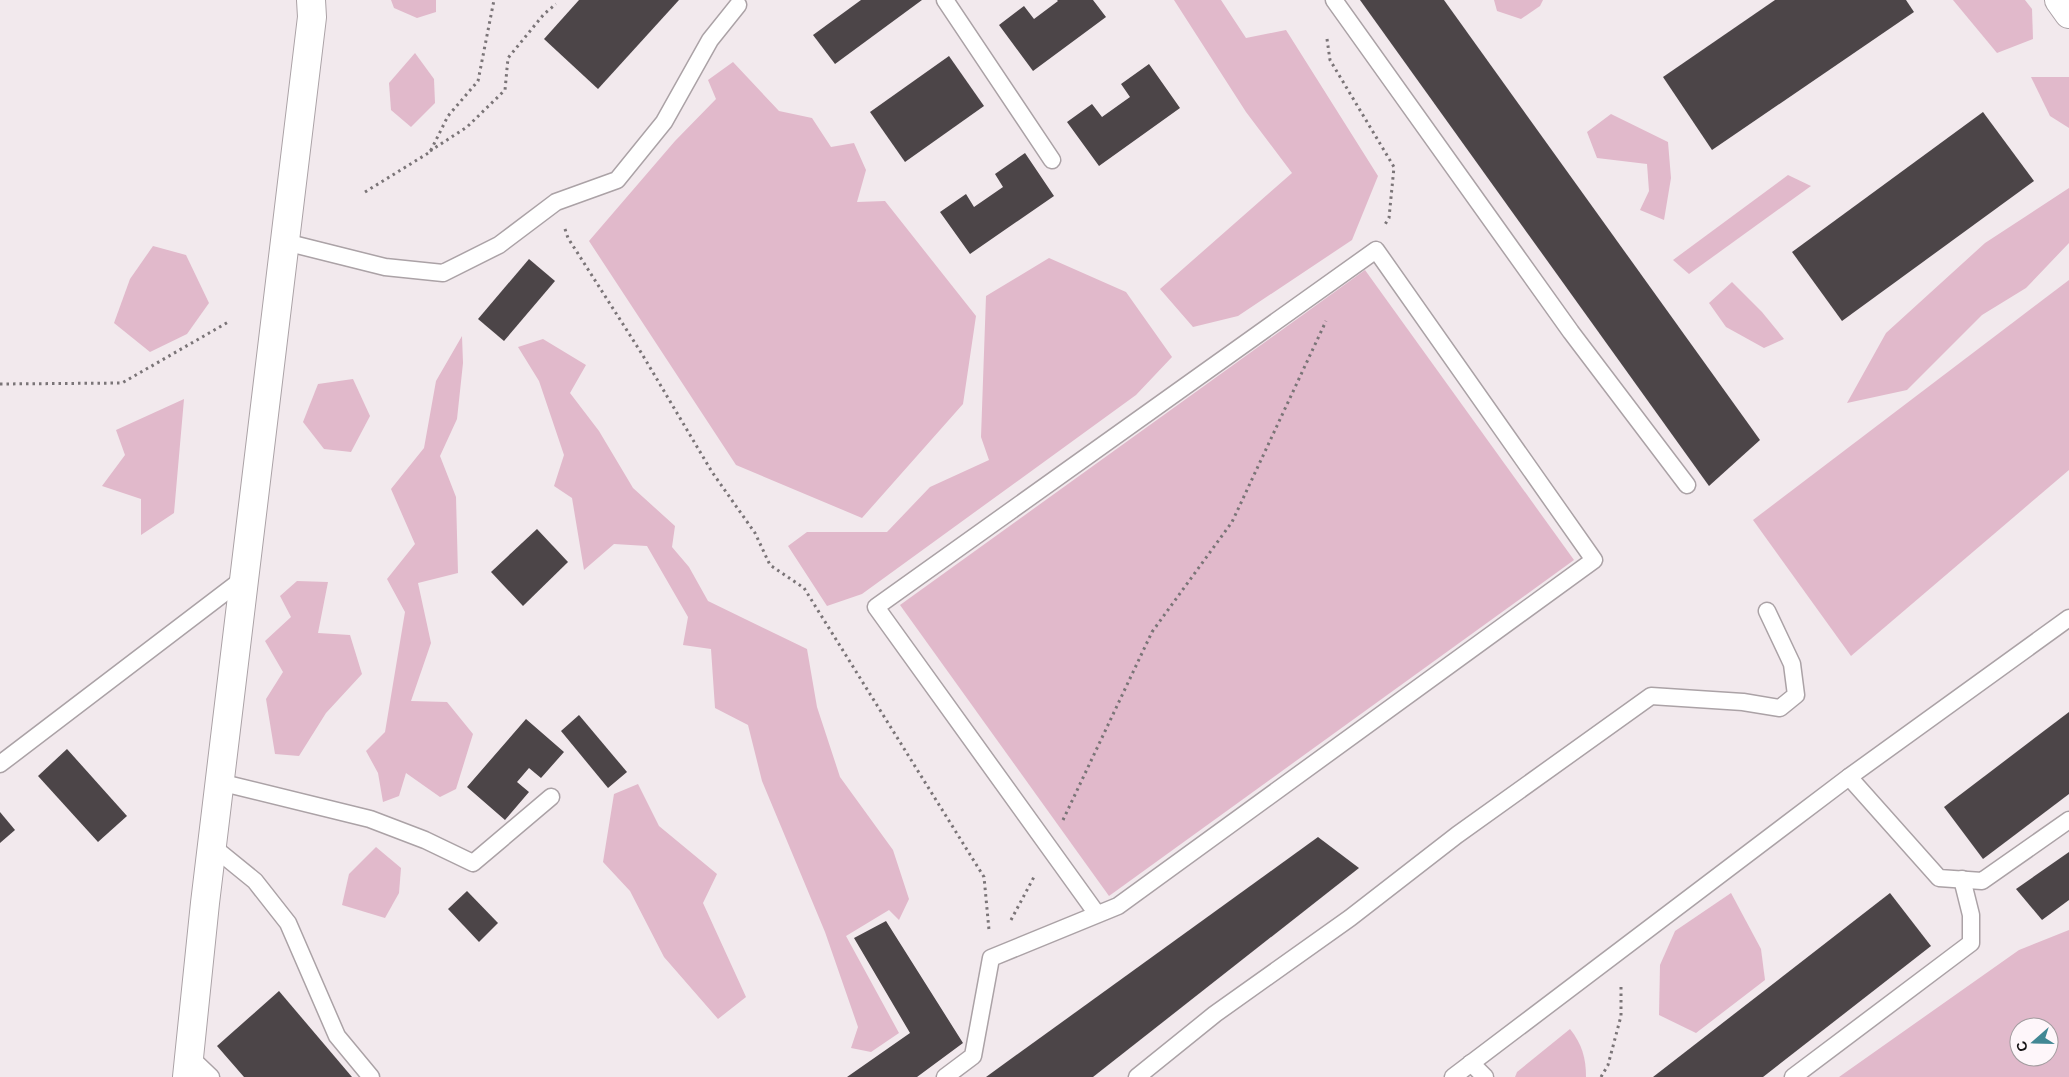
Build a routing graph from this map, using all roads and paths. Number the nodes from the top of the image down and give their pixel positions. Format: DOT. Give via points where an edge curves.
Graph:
graph roads {
  1 [pos="311,0"];
  2 [pos="494,0"];
  3 [pos="945,0"];
  4 [pos="1334,0"];
  5 [pos="2059,0"];
  6 [pos="556,4"];
  7 [pos="738,5"];
  8 [pos="2069,14"];
  9 [pos="1327,34"];
  10 [pos="430,152"];
  11 [pos="1052,160"];
  12 [pos="365,192"];
  13 [pos="556,202"];
  14 [pos="1379,234"];
  15 [pos="285,242"];
  16 [pos="1326,320"];
  17 [pos="230,321"];
  18 [pos="0,384"];
  19 [pos="1686,486"];
  20 [pos="244,578"];
  21 [pos="1767,611"];
  22 [pos="2069,618"];
  23 [pos="0,764"];
  24 [pos="1849,777"];
  25 [pos="219,782"];
  26 [pos="552,796"];
  27 [pos="2069,820"];
  28 [pos="1063,822"];
  29 [pos="212,846"];
  30 [pos="1036,873"];
  31 [pos="1962,880"];
  32 [pos="1097,914"];
  33 [pos="991,958"];
  34 [pos="1621,980"];
  35 [pos="1471,1063"];
  36 [pos="188,1066"];
  37 [pos="211,1077"];
  38 [pos="372,1077"];
  39 [pos="945,1077"];
  40 [pos="1137,1077"];
  41 [pos="1453,1077"];
  42 [pos="1486,1077"];
  43 [pos="1601,1077"];
  44 [pos="1792,1077"];
  1 -- 15 [label="street" via="312,17"];
  2 -- 10 [label="path" via="478,81 448,116"];
  3 -- 11 [label="lane"];
  4 -- 19 [label="lane" via="1571,332"];
  5 -- 8 [label="street"];
  6 -- 10 [label="path" via="508,58 505,90 467,127"];
  7 -- 13 [label="lane" via="710,40 664,122 617,180"];
  9 -- 14 [label="path" via="1330,60 1394,167 1389,218"];
  10 -- 12 [label="path"];
  13 -- 15 [label="lane" via="499,245 444,273 384,267"];
  13 -- 33 [label="path" via="568,238 712,472 755,533 770,565 804,588 984,877"];
  15 -- 20 [label="street"];
  16 -- 28 [label="path" via="1232,522 1152,632"];
  17 -- 18 [label="path" via="122,383"];
  20 -- 23 [label="lane"];
  20 -- 25 [label="street"];
  21 -- 40 [label="lane" via="1792,664 1796,696 1780,708 1743,702 1651,696 1456,835 1350,918 1215,1014"];
  22 -- 24 [label="lane"];
  24 -- 31 [label="lane" via="1939,878"];
  24 -- 35 [label="lane"];
  25 -- 26 [label="lane" via="370,819 472,862"];
  25 -- 29 [label="street"];
  27 -- 31 [label="lane" via="1982,881"];
  29 -- 36 [label="street"];
  29 -- 38 [label="lane" via="255,881 288,923 337,1036"];
  30 -- 33 [label="path"];
  31 -- 44 [label="lane" via="1971,915 1971,943"];
  32 -- 32 [label="lane" via="1118,906 1594,560 1376,250 876,607"];
  32 -- 33 [label="lane"];
  33 -- 39 [label="lane" via="974,1056"];
  34 -- 43 [label="path" via="1621,1016 1608,1065"];
  35 -- 41 [label="lane"];
  35 -- 42 [label="lane"];
  36 -- 37 [label="lane"];
}
